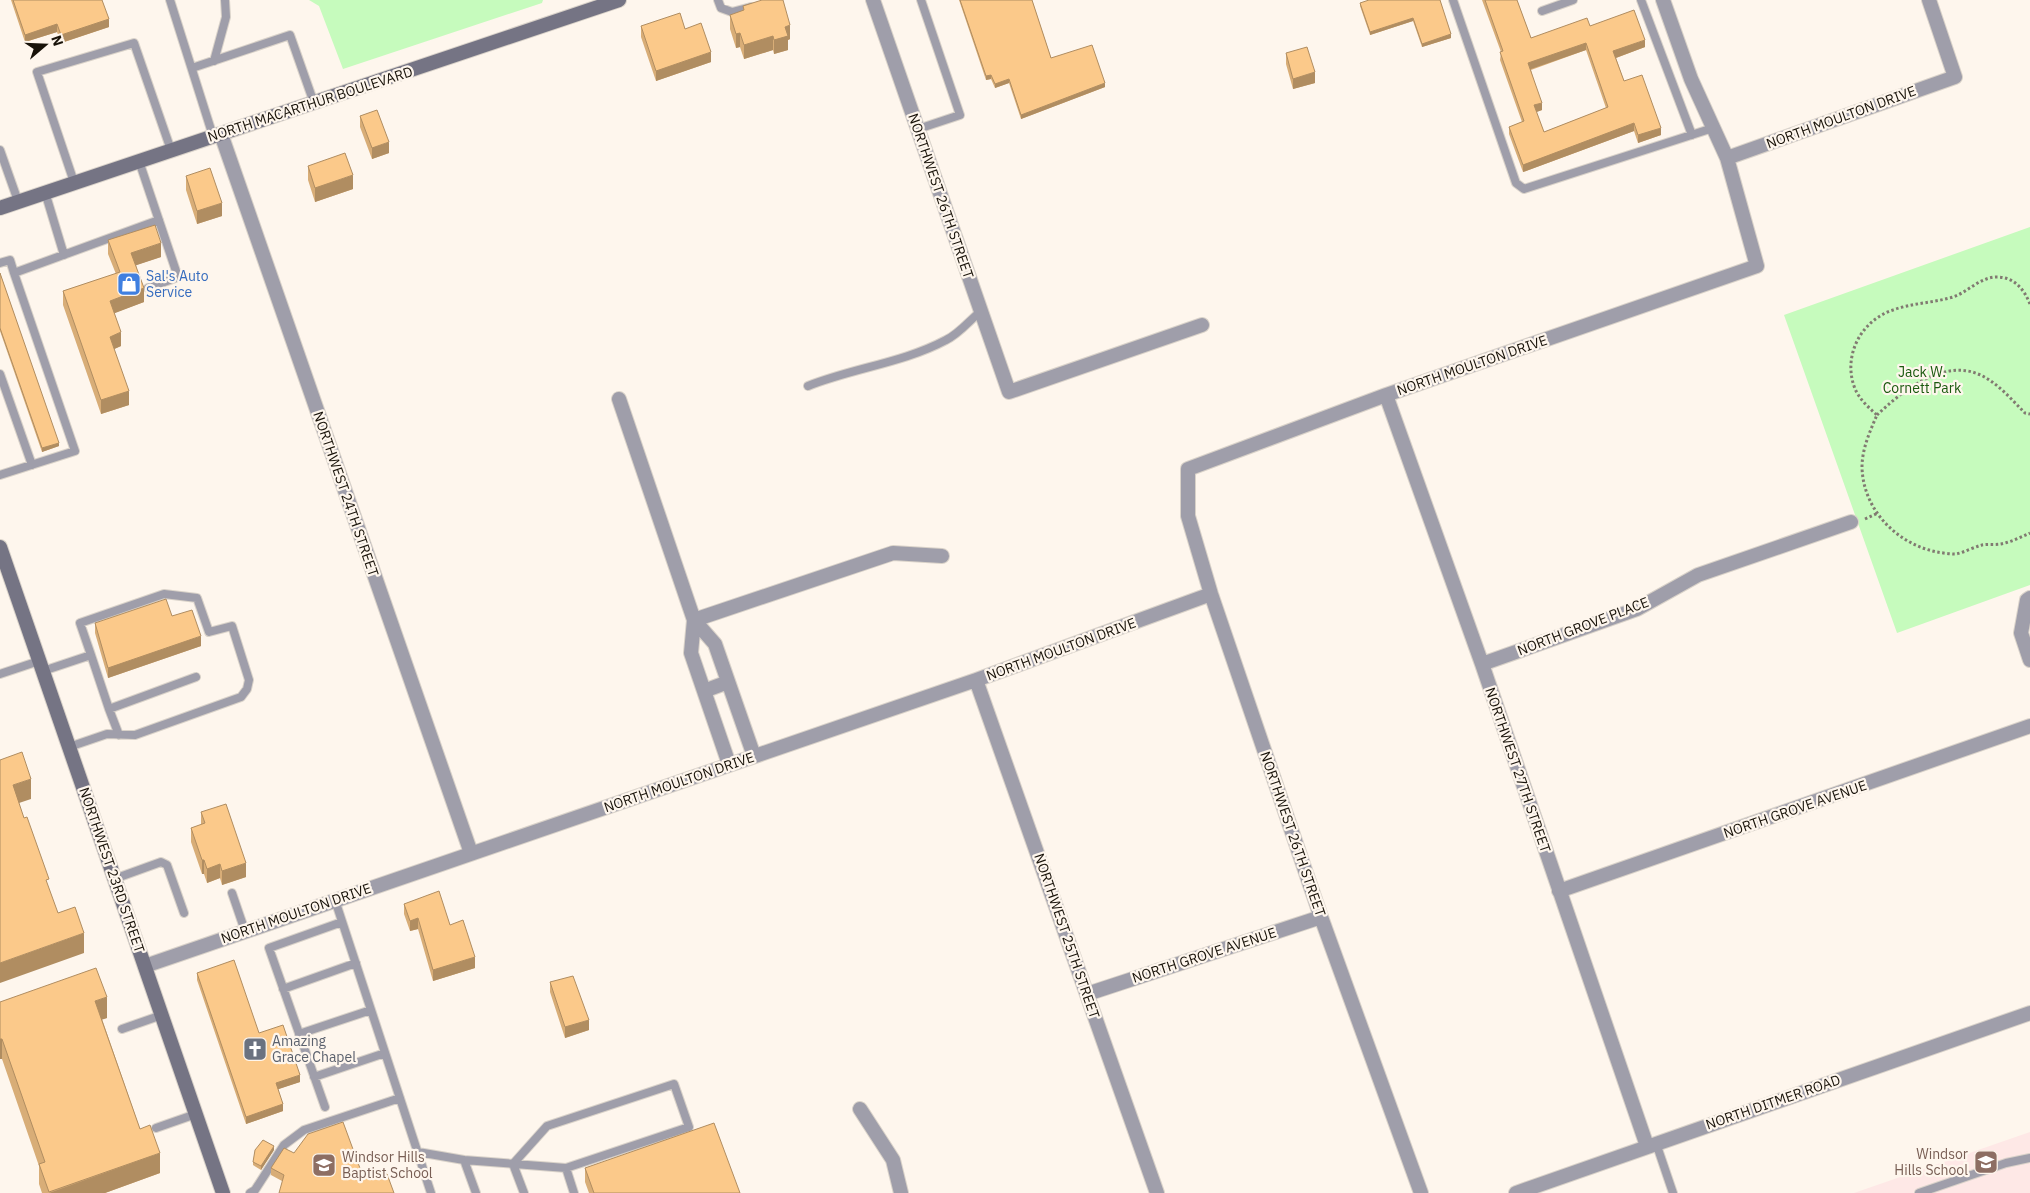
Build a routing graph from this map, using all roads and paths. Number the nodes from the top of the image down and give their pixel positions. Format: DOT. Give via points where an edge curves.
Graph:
graph roads {
  1 [pos="170,0"];
  2 [pos="225,0"];
  3 [pos="619,0"];
  4 [pos="718,0"];
  5 [pos="873,0"];
  6 [pos="921,0"];
  7 [pos="1453,0"];
  8 [pos="1573,0"];
  9 [pos="1641,0"];
  10 [pos="1663,0"];
  11 [pos="1928,0"];
  12 [pos="758,6"];
  13 [pos="1542,11"];
  14 [pos="214,61"];
  15 [pos="192,68"];
  16 [pos="314,103"];
  17 [pos="1713,128"];
  18 [pos="918,129"];
  19 [pos="217,135"];
  20 [pos="1692,135"];
  21 [pos="171,150"];
  22 [pos="0,153"];
  23 [pos="1727,158"];
  24 [pos="139,161"];
  25 [pos="74,182"];
  26 [pos="45,192"];
  27 [pos="18,202"];
  28 [pos="0,208"];
  29 [pos="159,220"];
  30 [pos="64,255"];
  31 [pos="0,263"];
  32 [pos="14,273"];
  33 [pos="148,288"];
  34 [pos="2030,304"];
  35 [pos="981,311"];
  36 [pos="1202,325"];
  37 [pos="0,374"];
  38 [pos="808,386"];
  39 [pos="1386,395"];
  40 [pos="619,399"];
  41 [pos="2030,414"];
  42 [pos="1877,415"];
  43 [pos="32,465"];
  44 [pos="1188,469"];
  45 [pos="0,475"];
  46 [pos="1851,522"];
  47 [pos="2030,533"];
  48 [pos="0,547"];
  49 [pos="942,556"];
  50 [pos="1211,594"];
  51 [pos="2028,599"];
  52 [pos="694,620"];
  53 [pos="91,655"];
  54 [pos="2030,660"];
  55 [pos="1482,664"];
  56 [pos="41,666"];
  57 [pos="0,674"];
  58 [pos="196,677"];
  59 [pos="976,680"];
  60 [pos="728,682"];
  61 [pos="704,691"];
  62 [pos="109,709"];
  63 [pos="2030,726"];
  64 [pos="119,735"];
  65 [pos="69,747"];
  66 [pos="754,756"];
  67 [pos="729,764"];
  68 [pos="471,853"];
  69 [pos="114,879"];
  70 [pos="1559,891"];
  71 [pos="232,893"];
  72 [pos="335,900"];
  73 [pos="184,913"];
  74 [pos="1321,917"];
  75 [pos="342,922"];
  76 [pos="245,931"];
  77 [pos="356,963"];
  78 [pos="145,966"];
  79 [pos="284,989"];
  80 [pos="1087,994"];
  81 [pos="371,1010"];
  82 [pos="2030,1013"];
  83 [pos="162,1015"];
  84 [pos="122,1029"];
  85 [pos="299,1034"];
  86 [pos="385,1053"];
  87 [pos="314,1077"];
  88 [pos="400,1098"];
  89 [pos="325,1107"];
  90 [pos="860,1109"];
  91 [pos="196,1114"];
  92 [pos="156,1128"];
  93 [pos="1651,1145"];
  94 [pos="418,1152"];
  95 [pos="2030,1158"];
  96 [pos="464,1160"];
  97 [pos="513,1164"];
  98 [pos="566,1168"];
  99 [pos="223,1193"];
  100 [pos="250,1193"];
  101 [pos="431,1193"];
  102 [pos="476,1193"];
  103 [pos="524,1193"];
  104 [pos="574,1193"];
  105 [pos="901,1193"];
  106 [pos="1156,1193"];
  107 [pos="1422,1193"];
  108 [pos="1516,1193"];
  109 [pos="1673,1193"];
  110 [pos="1919,1193"];
  1 -- 15 [label="lane"];
  2 -- 14 [label="lane" via="226,17"];
  3 -- 16 [label="main road, NORTH MACARTHUR BOULEVARD"];
  4 -- 12 [label="lane" via="721,8 732,12"];
  5 -- 18 [label="street, NORTHWEST 26TH STREET"];
  6 -- 18 [label="lane" via="960,115"];
  7 -- 20 [label="lane" via="1519,187 1524,189"];
  8 -- 13 [label="lane"];
  9 -- 20 [label="lane"];
  10 -- 17 [label="street" via="1691,79"];
  11 -- 23 [label="street, NORTH MOULTON DRIVE" via="1955,76"];
  14 -- 15 [label="lane"];
  14 -- 16 [label="lane" via="290,35"];
  15 -- 19 [label="lane"];
  16 -- 19 [label="main road, NORTH MACARTHUR BOULEVARD"];
  17 -- 20 [label="lane"];
  17 -- 23 [label="street"];
  18 -- 35 [label="street, NORTHWEST 26TH STREET"];
  19 -- 21 [label="main road, NORTH MACARTHUR BOULEVARD"];
  19 -- 68 [label="street, NORTHWEST 24TH STREET"];
  21 -- 24 [label="main road, NORTH MACARTHUR BOULEVARD"];
  21 -- 25 [label="lane" via="134,43 37,72"];
  22 -- 27 [label="lane"];
  23 -- 39 [label="street, NORTH MOULTON DRIVE" via="1757,266"];
  24 -- 25 [label="main road, NORTH MACARTHUR BOULEVARD"];
  24 -- 29 [label="lane"];
  25 -- 26 [label="main road, NORTH MACARTHUR BOULEVARD"];
  26 -- 27 [label="main road, NORTH MACARTHUR BOULEVARD"];
  26 -- 30 [label="lane"];
  27 -- 28 [label="main road, NORTH MACARTHUR BOULEVARD"];
  29 -- 30 [label="lane"];
  29 -- 33 [label="lane" via="178,277"];
  30 -- 32 [label="lane"];
  31 -- 32 [label="lane" via="10,260"];
  32 -- 43 [label="lane" via="75,451"];
  34 -- 42 [label="path" via="2022,288 2011,280 1986,278 1952,297 1893,310 1871,322 1856,344 1850,371 1861,399"];
  35 -- 36 [label="street, NORTHWEST 26TH STREET" via="1010,392"];
  35 -- 38 [label="lane" via="948,339 926,350"];
  37 -- 43 [label="lane"];
  39 -- 44 [label="street, NORTH MOULTON DRIVE"];
  39 -- 55 [label="street, NORTHWEST 27TH STREET"];
  40 -- 52 [label="street"];
  41 -- 42 [label="path" via="1992,382 1964,370 1928,378 1899,395"];
  42 -- 47 [label="path" via="1862,466 1864,483 1885,525 1911,544 1956,554 1984,545 2003,544"];
  43 -- 45 [label="lane"];
  44 -- 50 [label="street, NORTHWEST 26TH STREET" via="1188,516"];
  46 -- 55 [label="street, NORTH GROVE PLACE" via="1698,575 1637,609"];
  48 -- 56 [label="main road, NORTHWEST 23RD STREET"];
  49 -- 52 [label="street" via="893,553"];
  50 -- 59 [label="street, NORTH MOULTON DRIVE"];
  50 -- 74 [label="street, NORTHWEST 26TH STREET"];
  51 -- 54 [label="street" via="2021,633"];
  52 -- 60 [label="street" via="715,644"];
  52 -- 61 [label="street" via="690,654"];
  53 -- 56 [label="lane"];
  53 -- 62 [label="lane"];
  53 -- 64 [label="lane" via="80,623 164,594 197,598 209,632 232,626 249,680 241,698 135,735"];
  55 -- 70 [label="street, NORTHWEST 27TH STREET"];
  56 -- 57 [label="lane"];
  56 -- 65 [label="main road, NORTHWEST 23RD STREET"];
  58 -- 62 [label="lane"];
  59 -- 66 [label="street, NORTH MOULTON DRIVE"];
  59 -- 80 [label="street, NORTHWEST 25TH STREET"];
  60 -- 61 [label="street"];
  60 -- 66 [label="street"];
  61 -- 67 [label="street"];
  62 -- 64 [label="lane"];
  63 -- 70 [label="street, NORTH GROVE AVENUE"];
  64 -- 65 [label="lane" via="107,734"];
  65 -- 69 [label="main road, NORTHWEST 23RD STREET"];
  66 -- 67 [label="street, NORTH MOULTON DRIVE"];
  67 -- 68 [label="street, NORTH MOULTON DRIVE"];
  68 -- 72 [label="street, NORTH MOULTON DRIVE"];
  69 -- 73 [label="lane" via="161,862 167,865"];
  69 -- 78 [label="main road, NORTHWEST 23RD STREET"];
  70 -- 93 [label="street, NORTHWEST 27TH STREET"];
  71 -- 76 [label="lane"];
  72 -- 75 [label="lane"];
  72 -- 76 [label="street, NORTH MOULTON DRIVE"];
  74 -- 80 [label="street, NORTH GROVE AVENUE"];
  74 -- 107 [label="street, NORTHWEST 26TH STREET"];
  75 -- 77 [label="lane"];
  75 -- 79 [label="lane" via="269,948"];
  76 -- 78 [label="street, NORTH MOULTON DRIVE"];
  77 -- 79 [label="lane"];
  77 -- 81 [label="lane"];
  78 -- 83 [label="main road, NORTHWEST 23RD STREET"];
  79 -- 85 [label="lane"];
  80 -- 106 [label="street, NORTHWEST 25TH STREET"];
  81 -- 85 [label="lane"];
  81 -- 86 [label="lane"];
  82 -- 93 [label="street, NORTH DITMER ROAD"];
  83 -- 84 [label="lane"];
  83 -- 91 [label="main road, NORTHWEST 23RD STREET"];
  85 -- 87 [label="lane"];
  86 -- 87 [label="lane"];
  86 -- 88 [label="lane"];
  87 -- 89 [label="lane"];
  88 -- 94 [label="lane"];
  88 -- 100 [label="lane" via="304,1130 284,1145"];
  90 -- 105 [label="street" via="893,1160"];
  91 -- 92 [label="lane"];
  91 -- 99 [label="main road, NORTHWEST 23RD STREET"];
  93 -- 108 [label="street, NORTH DITMER ROAD"];
  93 -- 109 [label="lane"];
  94 -- 96 [label="lane"];
  94 -- 101 [label="lane"];
  95 -- 110 [label="lane" via="2006,1162"];
  96 -- 97 [label="lane"];
  96 -- 102 [label="lane"];
  97 -- 98 [label="lane"];
  97 -- 98 [label="lane" via="547,1126 674,1084 689,1127"];
  97 -- 103 [label="lane"];
  98 -- 104 [label="lane"];
}
